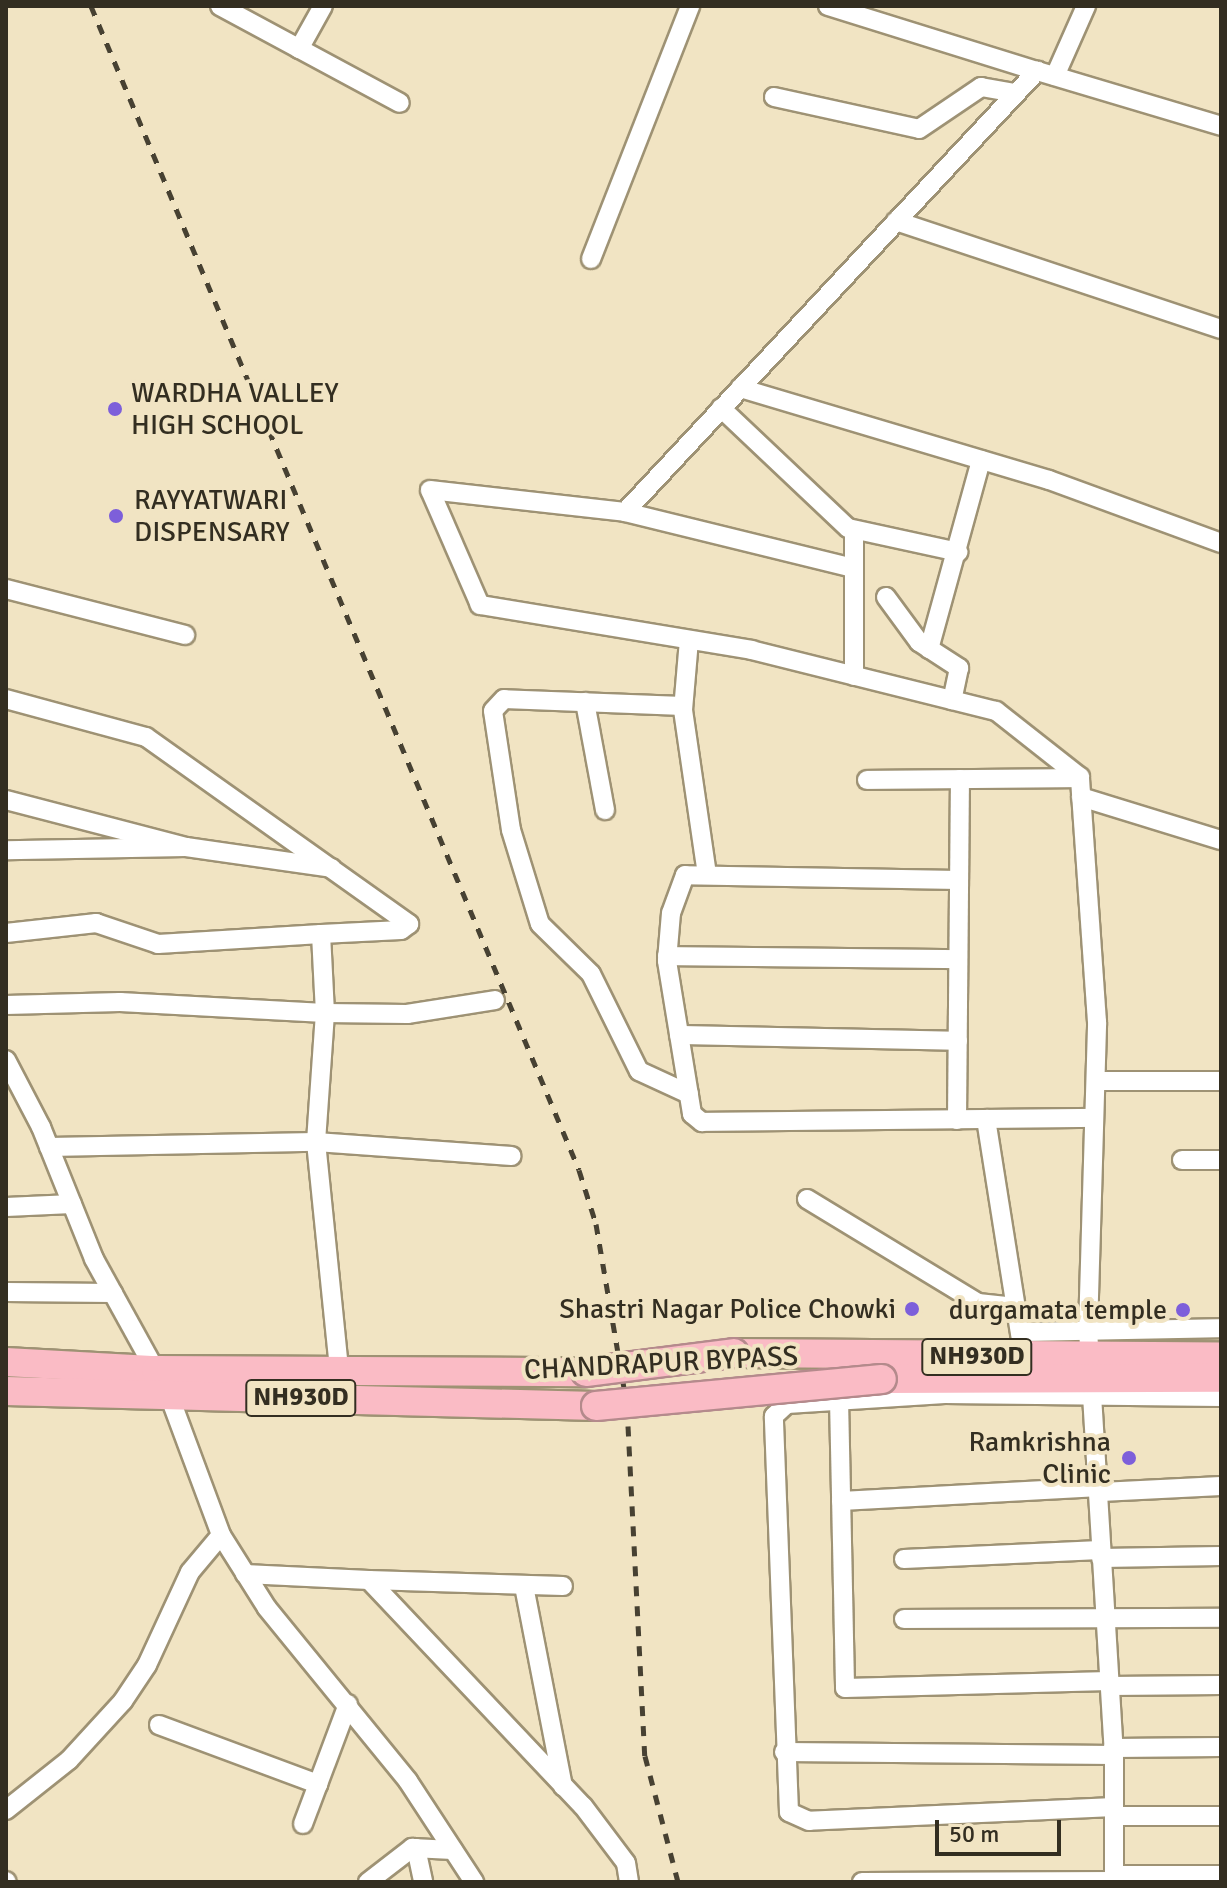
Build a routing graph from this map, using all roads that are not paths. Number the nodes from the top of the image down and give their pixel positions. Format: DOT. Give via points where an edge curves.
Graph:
graph roads {
  1 [pos="220,6"];
  2 [pos="323,6"];
  3 [pos="690,6"];
  4 [pos="828,6"];
  5 [pos="1086,6"];
  6 [pos="299,49"];
  7 [pos="1046,74"];
  8 [pos="1016,93"];
  9 [pos="774,97"];
  10 [pos="400,103"];
  11 [pos="1221,126"];
  12 [pos="896,221"];
  13 [pos="591,259"];
  14 [pos="1221,329"];
  15 [pos="740,388"];
  16 [pos="721,408"];
  17 [pos="981,460"];
  18 [pos="625,512"];
  19 [pos="854,532"];
  20 [pos="1221,543"];
  21 [pos="958,552"];
  22 [pos="853,568"];
  23 [pos="6,589"];
  24 [pos="886,597"];
  25 [pos="185,635"];
  26 [pos="689,640"];
  27 [pos="929,649"];
  28 [pos="854,676"];
  29 [pos="6,699"];
  30 [pos="952,700"];
  31 [pos="585,702"];
  32 [pos="683,706"];
  33 [pos="1080,778"];
  34 [pos="960,779"];
  35 [pos="867,780"];
  36 [pos="1081,797"];
  37 [pos="6,800"];
  38 [pos="605,810"];
  39 [pos="1221,840"];
  40 [pos="186,847"];
  41 [pos="6,850"];
  42 [pos="333,869"];
  43 [pos="707,874"];
  44 [pos="959,880"];
  45 [pos="6,933"];
  46 [pos="321,934"];
  47 [pos="667,956"];
  48 [pos="958,959"];
  49 [pos="495,1000"];
  50 [pos="6,1005"];
  51 [pos="325,1013"];
  52 [pos="679,1035"];
  53 [pos="958,1041"];
  54 [pos="6,1060"];
  55 [pos="1096,1081"];
  56 [pos="1221,1081"];
  57 [pos="689,1094"];
  58 [pos="1094,1118"];
  59 [pos="986,1119"];
  60 [pos="957,1120"];
  61 [pos="316,1142"];
  62 [pos="49,1147"];
  63 [pos="512,1156"];
  64 [pos="1182,1160"];
  65 [pos="1221,1160"];
  66 [pos="807,1199"];
  67 [pos="72,1204"];
  68 [pos="6,1207"];
  69 [pos="6,1292"];
  70 [pos="113,1293"];
  71 [pos="1016,1307"];
  72 [pos="1221,1328"];
  73 [pos="1088,1330"];
  74 [pos="1022,1345"];
  75 [pos="1221,1356"];
  76 [pos="6,1362"];
  77 [pos="156,1370"];
  78 [pos="339,1371"];
  79 [pos="1221,1378"];
  80 [pos="1093,1379"];
  81 [pos="6,1391"];
  82 [pos="169,1395"];
  83 [pos="1221,1397"];
  84 [pos="342,1399"];
  85 [pos="839,1399"];
  86 [pos="1221,1486"];
  87 [pos="1100,1490"];
  88 [pos="841,1501"];
  89 [pos="221,1535"];
  90 [pos="1100,1554"];
  91 [pos="1221,1556"];
  92 [pos="904,1559"];
  93 [pos="245,1574"];
  94 [pos="369,1580"];
  95 [pos="524,1586"];
  96 [pos="563,1586"];
  97 [pos="1221,1618"];
  98 [pos="904,1619"];
  99 [pos="1105,1620"];
  100 [pos="1109,1684"];
  101 [pos="1221,1685"];
  102 [pos="348,1704"];
  103 [pos="159,1725"];
  104 [pos="1221,1747"];
  105 [pos="784,1752"];
  106 [pos="1114,1752"];
  107 [pos="318,1784"];
  108 [pos="563,1786"];
  109 [pos="6,1810"];
  110 [pos="1114,1812"];
  111 [pos="1221,1816"];
  112 [pos="303,1824"];
  113 [pos="416,1848"];
  114 [pos="453,1850"];
  115 [pos="1221,1875"];
  116 [pos="1114,1879"];
  117 [pos="368,1882"];
  118 [pos="423,1882"];
  119 [pos="474,1882"];
  120 [pos="629,1882"];
  121 [pos="862,1882"];
  1 -- 6 [label="street"];
  2 -- 6 [label="street"];
  3 -- 13 [label="street"];
  4 -- 7 [label="street"];
  5 -- 7 [label="street"];
  6 -- 10 [label="street"];
  7 -- 8 [label="street"];
  7 -- 11 [label="street"];
  8 -- 9 [label="street" via="981,87 919,129"];
  8 -- 12 [label="street"];
  12 -- 14 [label="street"];
  12 -- 15 [label="street"];
  15 -- 16 [label="street"];
  15 -- 17 [label="street"];
  16 -- 18 [label="street"];
  16 -- 19 [label="street"];
  17 -- 20 [label="street"];
  17 -- 21 [label="street"];
  18 -- 22 [label="street"];
  18 -- 26 [label="street" via="430,490 480,605"];
  19 -- 21 [label="street"];
  19 -- 22 [label="street"];
  21 -- 27 [label="street"];
  22 -- 28 [label="street"];
  23 -- 25 [label="street"];
  24 -- 27 [label="street"];
  26 -- 28 [label="street"];
  26 -- 32 [label="street"];
  27 -- 30 [label="street" via="959,668"];
  28 -- 30 [label="street"];
  29 -- 42 [label="street" via="146,737"];
  30 -- 33 [label="street" via="996,711"];
  31 -- 32 [label="street"];
  31 -- 38 [label="street"];
  31 -- 57 [label="street" via="497,702 493,711 499,774 511,830 540,924 591,974 631,1061 639,1071"];
  32 -- 43 [label="street"];
  33 -- 34 [label="street"];
  33 -- 36 [label="street"];
  34 -- 35 [label="street"];
  34 -- 44 [label="street"];
  36 -- 39 [label="street"];
  36 -- 55 [label="street" via="1097,1022"];
  37 -- 40 [label="street"];
  40 -- 41 [label="street"];
  40 -- 42 [label="street"];
  42 -- 46 [label="street" via="409,924 401,930"];
  43 -- 44 [label="street"];
  43 -- 47 [label="street" via="691,873 680,881"];
  44 -- 48 [label="street"];
  45 -- 46 [label="street" via="96,923 158,944"];
  46 -- 51 [label="street"];
  47 -- 48 [label="street"];
  47 -- 52 [label="street"];
  48 -- 53 [label="street"];
  49 -- 51 [label="street" via="407,1014"];
  50 -- 51 [label="street" via="120,1002"];
  51 -- 61 [label="street"];
  52 -- 53 [label="street"];
  52 -- 57 [label="street"];
  53 -- 60 [label="street"];
  54 -- 62 [label="street"];
  55 -- 56 [label="street"];
  55 -- 58 [label="street"];
  57 -- 60 [label="street" via="692,1114 702,1122"];
  58 -- 59 [label="street"];
  58 -- 73 [label="street"];
  59 -- 60 [label="street"];
  59 -- 71 [label="street"];
  61 -- 62 [label="street"];
  61 -- 63 [label="street"];
  61 -- 78 [label="street"];
  62 -- 67 [label="street"];
  64 -- 65 [label="street"];
  66 -- 71 [label="street" via="978,1303"];
  67 -- 68 [label="street"];
  67 -- 70 [label="street"];
  69 -- 70 [label="street"];
  70 -- 77 [label="street"];
  71 -- 74 [label="street"];
  72 -- 73 [label="street"];
  73 -- 74 [label="street"];
  73 -- 80 [label="street"];
  74 -- 78 [label="highway, CHANDRAPUR BYPASS / NH930D, bridge" via="734,1353 586,1372"];
  74 -- 80 [label="highway, CHANDRAPUR BYPASS / NH930D"];
  75 -- 80 [label="highway, CHANDRAPUR BYPASS / NH930D"];
  76 -- 77 [label="highway, CHANDRAPUR BYPASS / NH930D"];
  77 -- 78 [label="highway, CHANDRAPUR BYPASS / NH930D"];
  77 -- 82 [label="street"];
  78 -- 84 [label="street"];
  79 -- 80 [label="highway, CHANDRAPUR BYPASS / NH930D"];
  80 -- 83 [label="street"];
  80 -- 84 [label="highway, CHANDRAPUR BYPASS / NH930D, bridge" via="882,1379 596,1406"];
  80 -- 85 [label="street"];
  80 -- 87 [label="street"];
  81 -- 82 [label="highway, CHANDRAPUR BYPASS / NH930D"];
  82 -- 84 [label="highway, CHANDRAPUR BYPASS / NH930D"];
  82 -- 89 [label="street"];
  85 -- 88 [label="street"];
  85 -- 105 [label="street" via="787,1404 774,1416"];
  86 -- 87 [label="street"];
  87 -- 88 [label="street"];
  87 -- 90 [label="street"];
  88 -- 100 [label="street" via="845,1688"];
  89 -- 93 [label="street"];
  89 -- 109 [label="street" via="190,1572 147,1665 123,1701 69,1760"];
  90 -- 91 [label="street"];
  90 -- 92 [label="street"];
  90 -- 99 [label="street"];
  93 -- 94 [label="street"];
  93 -- 102 [label="street"];
  94 -- 95 [label="street"];
  94 -- 108 [label="street"];
  95 -- 96 [label="street"];
  95 -- 108 [label="street"];
  97 -- 99 [label="street"];
  98 -- 99 [label="street"];
  99 -- 100 [label="street"];
  100 -- 101 [label="street"];
  100 -- 106 [label="street"];
  102 -- 107 [label="street"];
  102 -- 114 [label="street"];
  103 -- 107 [label="street"];
  104 -- 106 [label="street"];
  105 -- 106 [label="street"];
  105 -- 110 [label="street" via="786,1804 789,1812 809,1821"];
  106 -- 110 [label="street"];
  107 -- 112 [label="street"];
  108 -- 120 [label="street" via="626,1863"];
  110 -- 111 [label="street"];
  110 -- 116 [label="street"];
  113 -- 114 [label="street"];
  113 -- 117 [label="street"];
  113 -- 118 [label="street"];
  114 -- 119 [label="street"];
  115 -- 116 [label="street"];
  116 -- 121 [label="street"];
}
